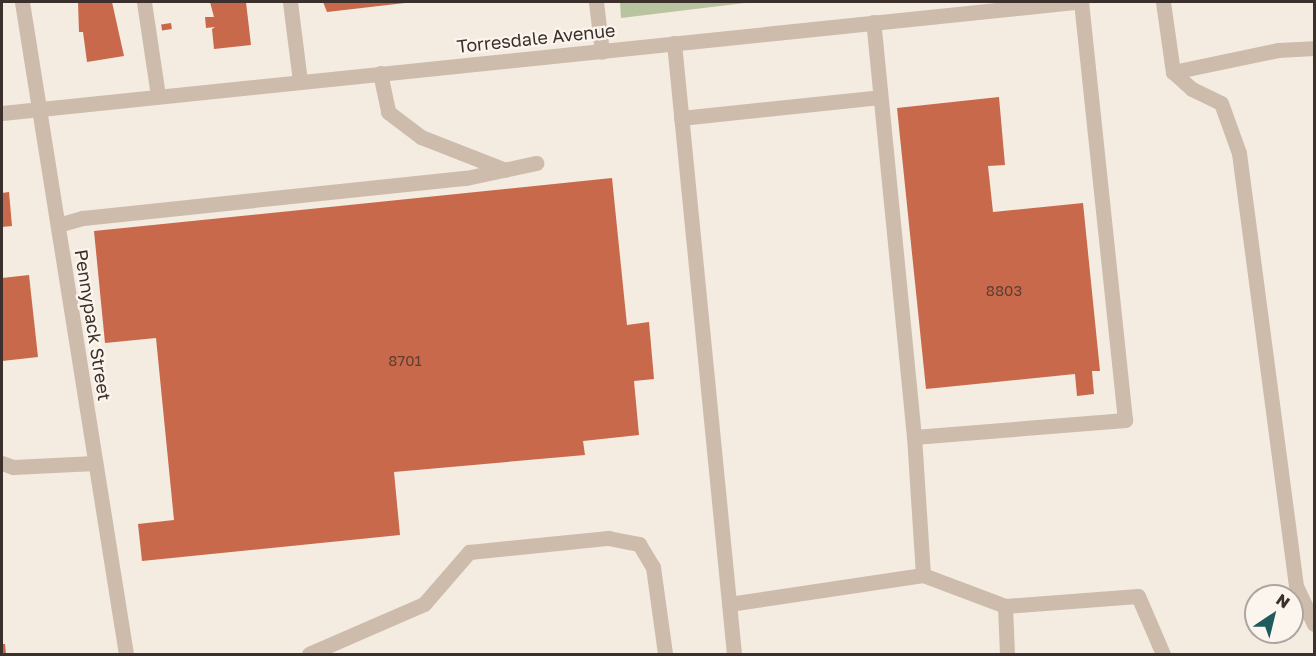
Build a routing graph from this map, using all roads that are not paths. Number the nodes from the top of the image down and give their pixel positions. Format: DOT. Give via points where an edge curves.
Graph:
graph roads {
  1 [pos="22,2"];
  2 [pos="144,2"];
  3 [pos="290,2"];
  4 [pos="596,2"];
  5 [pos="1074,2"];
  6 [pos="1081,2"];
  7 [pos="1162,2"];
  8 [pos="873,22"];
  9 [pos="674,43"];
  10 [pos="1314,48"];
  11 [pos="602,52"];
  12 [pos="1173,72"];
  13 [pos="380,73"];
  14 [pos="300,81"];
  15 [pos="158,96"];
  16 [pos="880,97"];
  17 [pos="38,109"];
  18 [pos="2,113"];
  19 [pos="681,118"];
  20 [pos="536,163"];
  21 [pos="505,170"];
  22 [pos="57,225"];
  23 [pos="914,437"];
  24 [pos="2,463"];
  25 [pos="95,463"];
  26 [pos="923,575"];
  27 [pos="729,604"];
  28 [pos="1005,606"];
  29 [pos="1314,624"];
  30 [pos="126,654"];
  31 [pos="309,654"];
  32 [pos="665,654"];
  33 [pos="734,654"];
  34 [pos="1007,654"];
  35 [pos="1163,654"];
  1 -- 17 [label="street, Pennypack Street"];
  2 -- 15 [label="street"];
  3 -- 14 [label="street"];
  4 -- 11 [label="street"];
  5 -- 8 [label="street, Torresdale Avenue"];
  6 -- 23 [label="street" via="1125,420"];
  7 -- 12 [label="street"];
  8 -- 9 [label="street, Torresdale Avenue"];
  8 -- 16 [label="street"];
  9 -- 11 [label="street, Torresdale Avenue"];
  9 -- 19 [label="street"];
  10 -- 12 [label="street" via="1278,50"];
  11 -- 13 [label="street, Torresdale Avenue"];
  12 -- 29 [label="street" via="1192,89 1221,103 1239,153 1296,586"];
  13 -- 14 [label="street, Torresdale Avenue"];
  13 -- 21 [label="street" via="388,112 421,137"];
  14 -- 15 [label="street, Torresdale Avenue"];
  15 -- 17 [label="street, Torresdale Avenue"];
  16 -- 19 [label="street"];
  16 -- 23 [label="street"];
  17 -- 18 [label="street, Torresdale Avenue"];
  17 -- 22 [label="street, Pennypack Street"];
  19 -- 27 [label="street"];
  20 -- 21 [label="street"];
  21 -- 22 [label="street" via="466,178 83,218"];
  22 -- 25 [label="street, Pennypack Street"];
  23 -- 26 [label="street"];
  24 -- 25 [label="street" via="13,467"];
  25 -- 30 [label="street, Pennypack Street"];
  26 -- 27 [label="street"];
  26 -- 28 [label="street"];
  27 -- 33 [label="street"];
  28 -- 34 [label="street"];
  28 -- 35 [label="street" via="1138,596"];
  31 -- 32 [label="street" via="424,604 469,552 608,538 639,544 653,567"];
}
